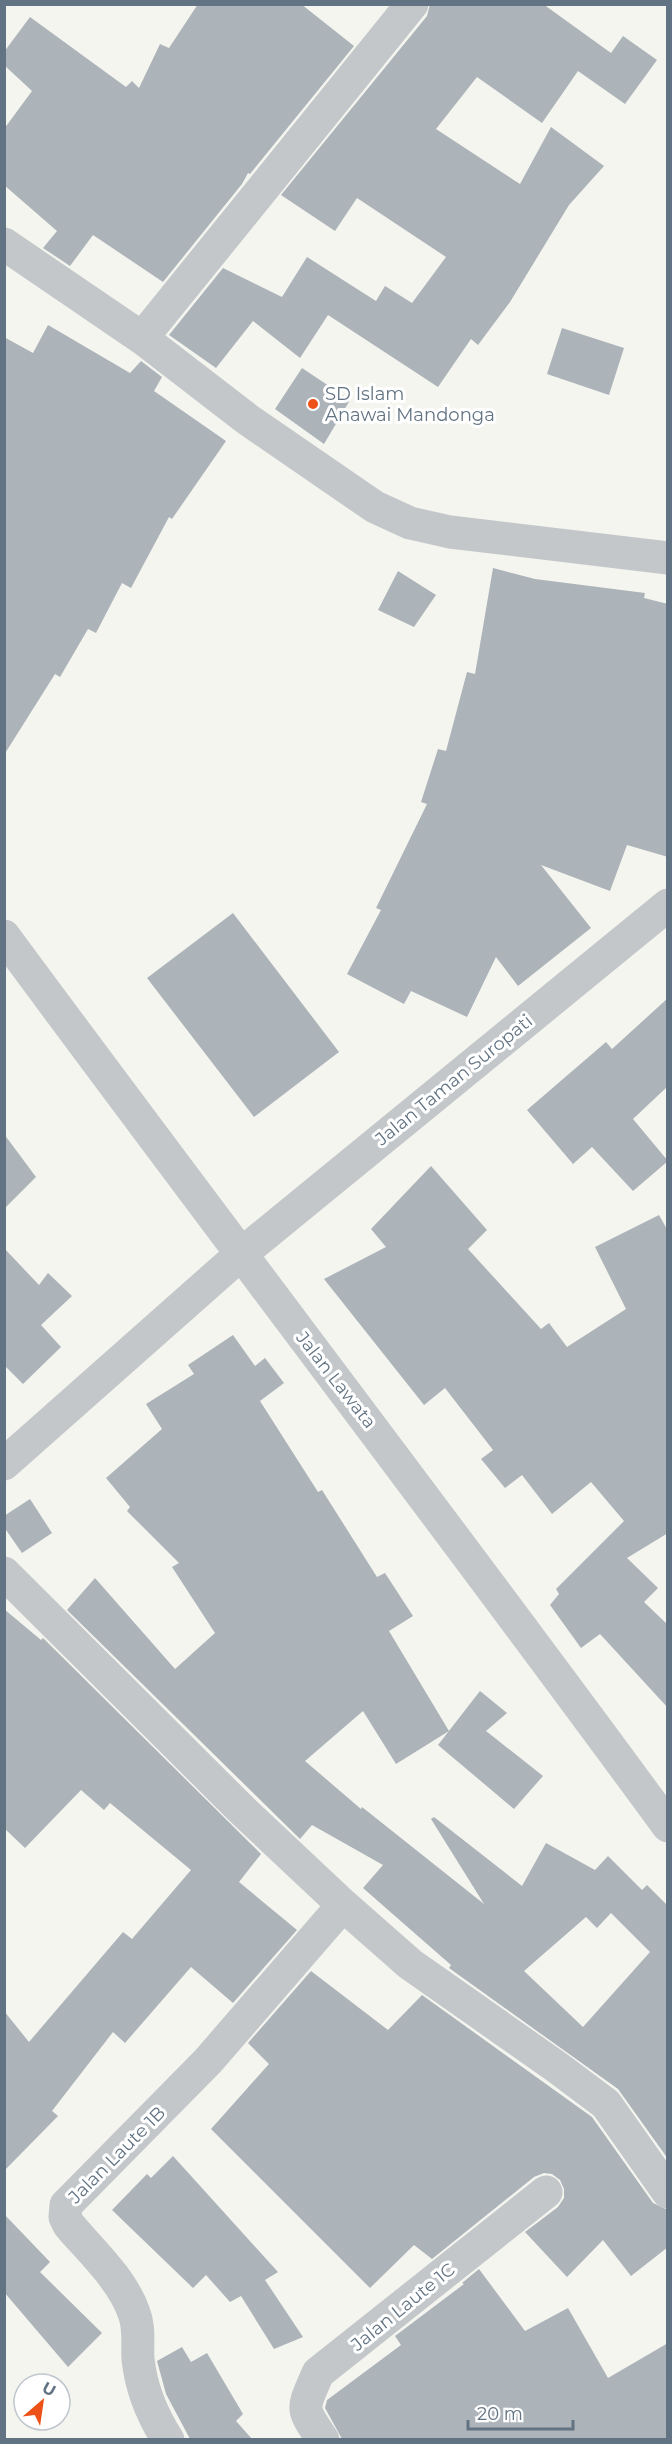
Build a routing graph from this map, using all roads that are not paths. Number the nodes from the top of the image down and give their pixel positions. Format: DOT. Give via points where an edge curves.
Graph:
graph roads {
  1 [pos="412,4"];
  2 [pos="4,244"];
  3 [pos="142,338"];
  4 [pos="668,558"];
  5 [pos="668,905"];
  6 [pos="4,936"];
  7 [pos="240,1255"];
  8 [pos="4,1464"];
  9 [pos="4,1573"];
  10 [pos="668,1826"];
  11 [pos="343,1905"];
  12 [pos="546,2192"];
  13 [pos="668,2192"];
  14 [pos="168,2439"];
  15 [pos="323,2439"];
  1 -- 3 [label="street"];
  2 -- 3 [label="street"];
  3 -- 4 [label="street" via="247,419 375,507 410,523 450,532"];
  5 -- 7 [label="street, Jalan Taman Suropati"];
  6 -- 7 [label="street, Jalan Lawata"];
  7 -- 8 [label="street, Jalan Taman Suropati"];
  7 -- 10 [label="street, Jalan Lawata" via="483,1573"];
  9 -- 11 [label="street"];
  11 -- 13 [label="street" via="410,1964 606,2104"];
  11 -- 14 [label="street, Jalan Laute 1B" via="208,2061 66,2205 69,2224 129,2301 138,2328 138,2359 145,2393"];
  12 -- 15 [label="street, Jalan Laute 1C" via="318,2373 304,2405 305,2413"];
}
